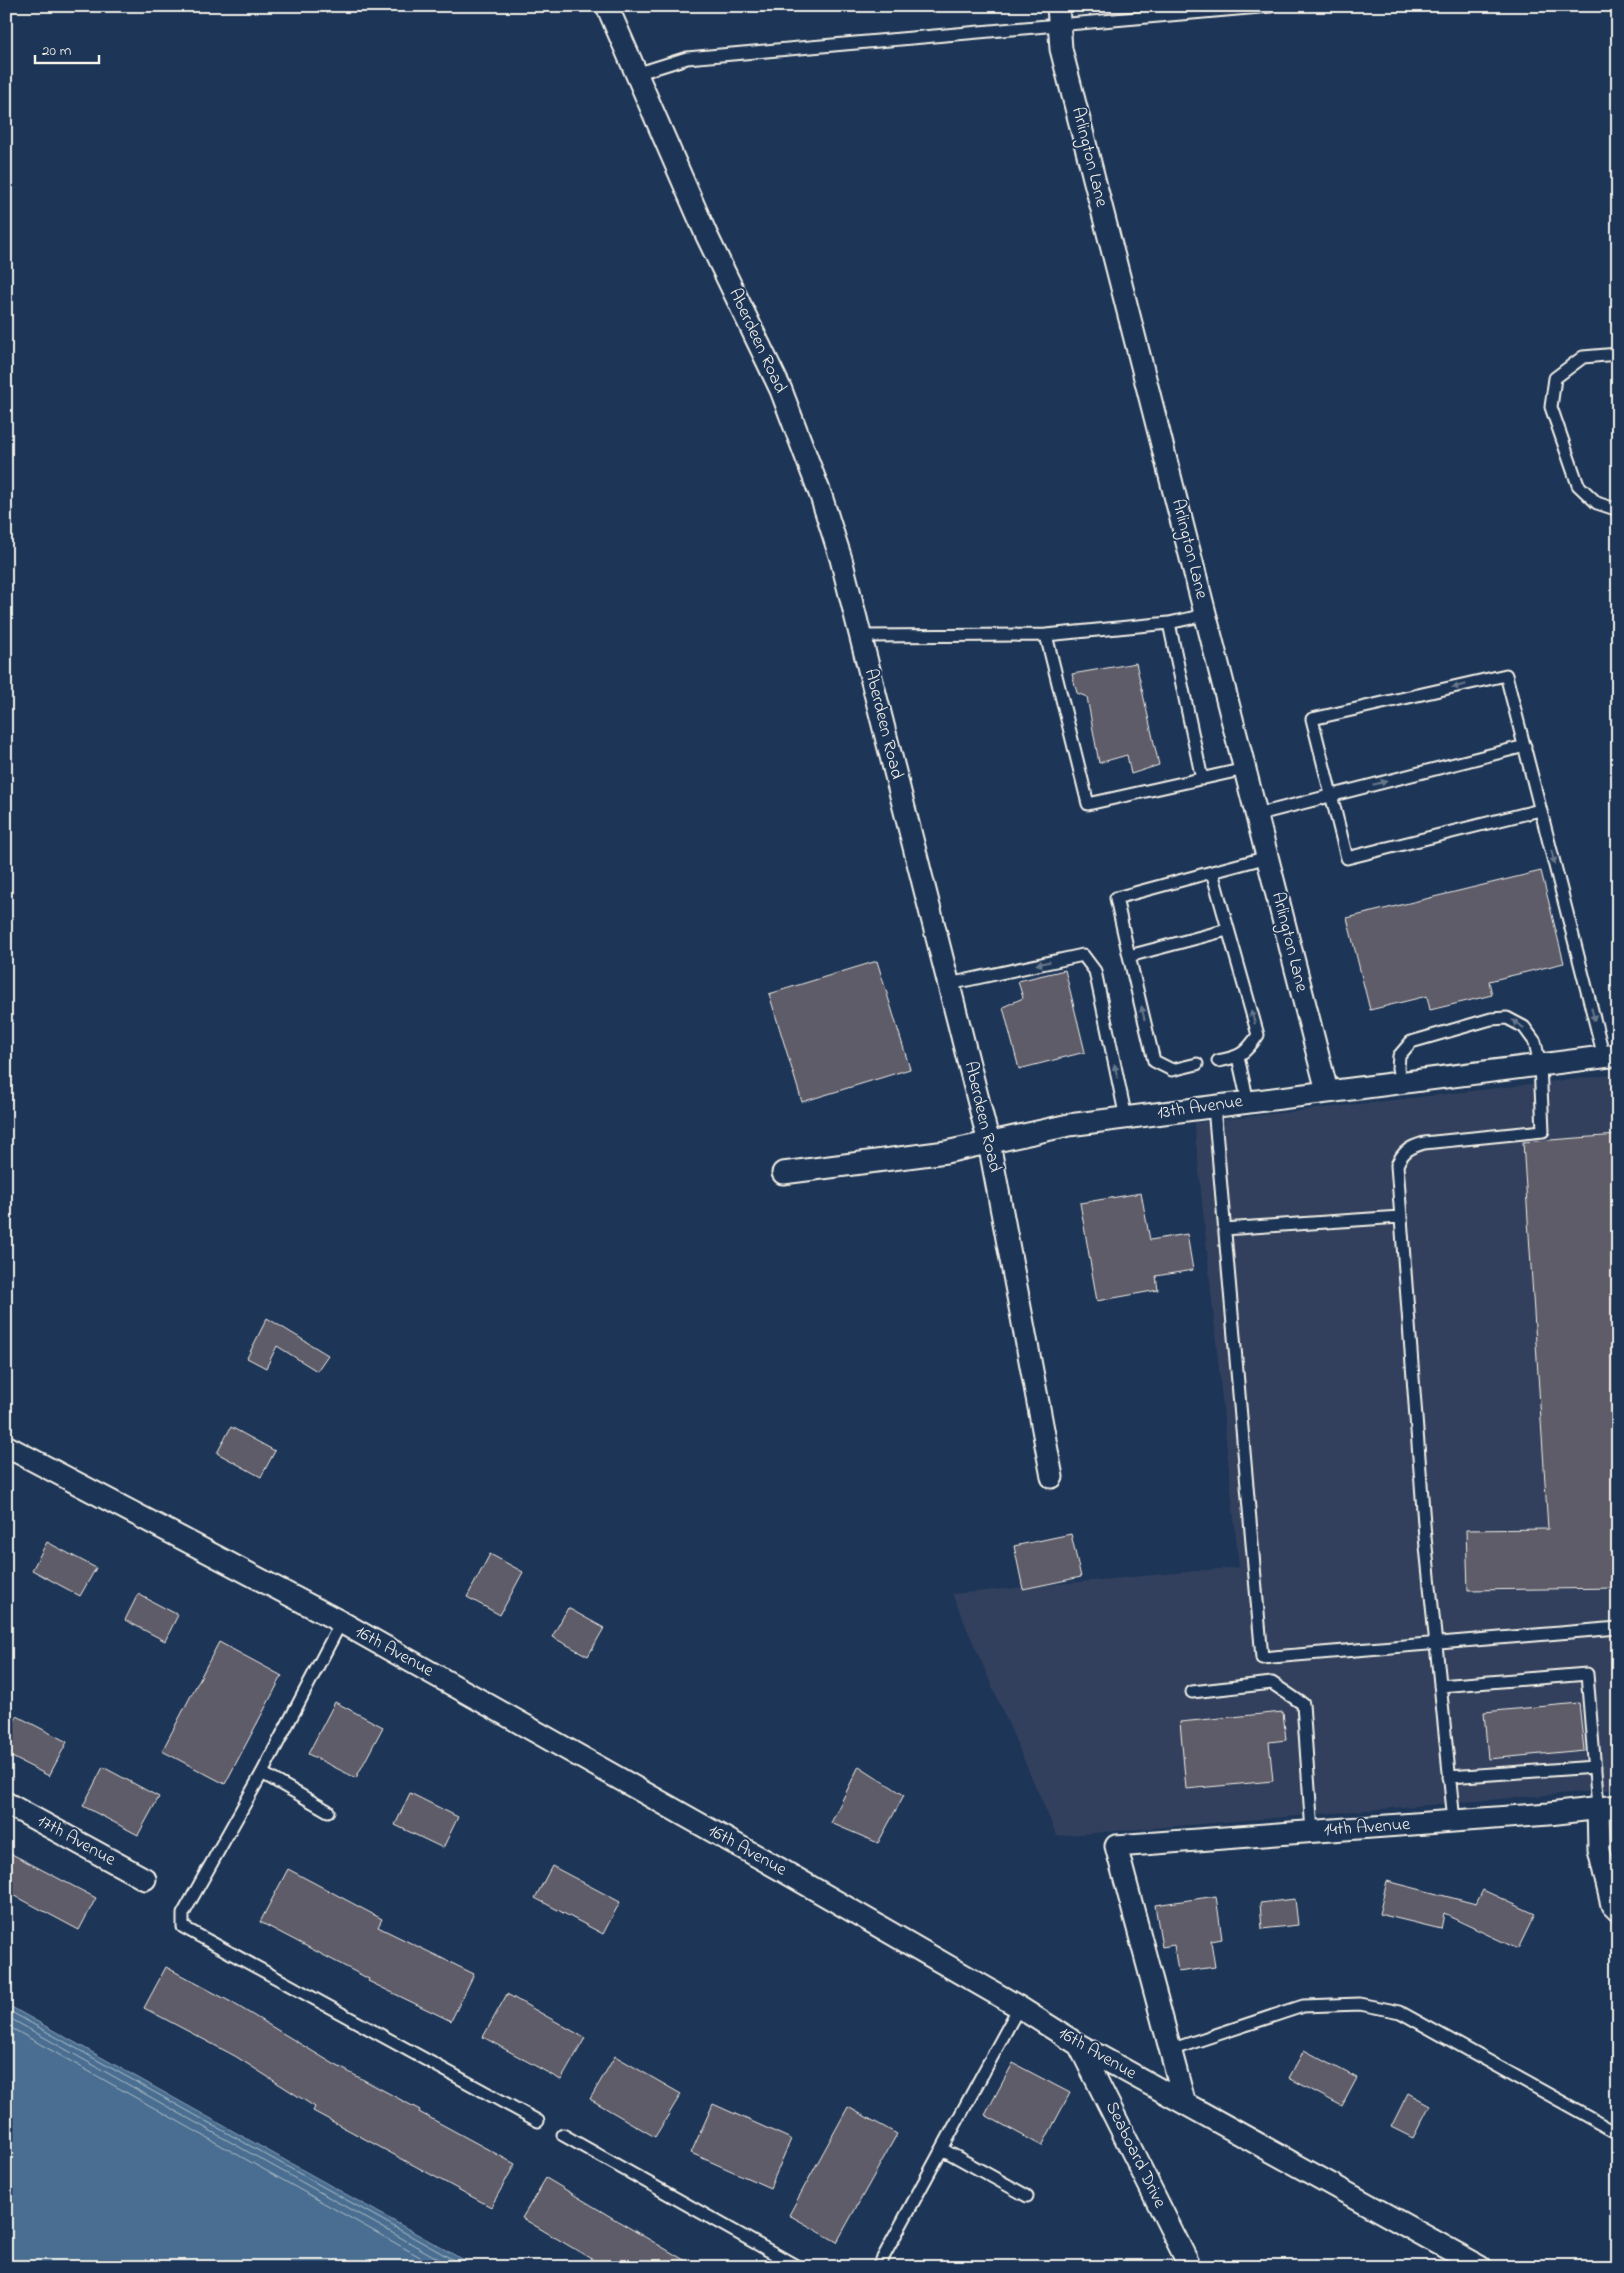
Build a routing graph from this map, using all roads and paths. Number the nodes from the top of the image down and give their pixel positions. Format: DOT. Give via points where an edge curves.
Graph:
graph roads {
  1 [pos="607,6"];
  2 [pos="1271,6"];
  3 [pos="1059,15"];
  4 [pos="636,74"];
  5 [pos="1618,354"];
  6 [pos="1618,510"];
  7 [pos="1206,615"];
  8 [pos="1169,623"];
  9 [pos="862,636"];
  10 [pos="1046,636"];
  11 [pos="1525,746"];
  12 [pos="1245,770"];
  13 [pos="1202,779"];
  14 [pos="1333,795"];
  15 [pos="1540,810"];
  16 [pos="1255,815"];
  17 [pos="1268,857"];
  18 [pos="1212,872"];
  19 [pos="1227,930"];
  20 [pos="1129,956"];
  21 [pos="949,984"];
  22 [pos="1611,1056"];
  23 [pos="1238,1058"];
  24 [pos="1218,1061"];
  25 [pos="1197,1064"];
  26 [pos="1540,1065"];
  27 [pos="1400,1083"];
  28 [pos="1326,1091"];
  29 [pos="1248,1102"];
  30 [pos="1214,1106"];
  31 [pos="1126,1118"];
  32 [pos="989,1142"];
  33 [pos="783,1173"];
  34 [pos="1400,1217"];
  35 [pos="1224,1229"];
  36 [pos="6,1446"];
  37 [pos="1052,1477"];
  38 [pos="341,1622"];
  39 [pos="1618,1628"];
  40 [pos="1436,1645"];
  41 [pos="1440,1686"];
  42 [pos="1192,1692"];
  43 [pos="1595,1767"];
  44 [pos="262,1774"];
  45 [pos="1449,1777"];
  46 [pos="6,1803"];
  47 [pos="1608,1807"];
  48 [pos="328,1811"];
  49 [pos="1454,1821"];
  50 [pos="1312,1832"];
  51 [pos="145,1879"];
  52 [pos="1618,1911"];
  53 [pos="1019,2007"];
  54 [pos="1079,2045"];
  55 [pos="1170,2050"];
  56 [pos="1184,2101"];
  57 [pos="538,2121"];
  58 [pos="1618,2133"];
  59 [pos="563,2135"];
  60 [pos="942,2149"];
  61 [pos="1028,2196"];
  62 [pos="798,2267"];
  63 [pos="878,2267"];
  64 [pos="1190,2267"];
  65 [pos="1481,2267"];
  1 -- 4 [label="street, Aberdeen Road"];
  2 -- 3 [label="lane"];
  3 -- 4 [label="lane" via="687,58"];
  3 -- 7 [label="street, Arlington Lane" via="1061,49"];
  4 -- 9 [label="street, Aberdeen Road" via="706,234 781,390 821,496"];
  5 -- 6 [label="lane" via="1583,357 1555,378 1551,407 1578,485 1597,503"];
  7 -- 8 [label="lane"];
  7 -- 12 [label="street, Arlington Lane"];
  8 -- 10 [label="lane"];
  8 -- 13 [label="lane"];
  9 -- 10 [label="lane"];
  9 -- 21 [label="street, Aberdeen Road"];
  10 -- 13 [label="lane" via="1088,804"];
  14 -- 11 [label="lane, one-way"];
  11 -- 14 [label="lane, one-way" via="1506,675 1312,719"];
  11 -- 15 [label="lane"];
  12 -- 13 [label="lane"];
  12 -- 16 [label="street, Arlington Lane"];
  14 -- 15 [label="lane" via="1347,858"];
  14 -- 16 [label="lane"];
  15 -- 22 [label="lane, one-way"];
  16 -- 17 [label="street, Arlington Lane"];
  17 -- 18 [label="lane"];
  17 -- 28 [label="street, Arlington Lane"];
  18 -- 19 [label="lane"];
  18 -- 20 [label="lane" via="1116,898"];
  19 -- 20 [label="lane"];
  23 -- 19 [label="lane, one-way" via="1258,1035"];
  25 -- 20 [label="lane, one-way" via="1172,1070 1154,1061"];
  31 -- 21 [label="lane, one-way" via="1095,971 1083,955"];
  21 -- 32 [label="street, Aberdeen Road"];
  22 -- 26 [label="street, 13th Avenue"];
  23 -- 24 [label="lane"];
  23 -- 29 [label="lane"];
  26 -- 27 [label="street, 13th Avenue"];
  26 -- 27 [label="lane, one-way" via="1535,1042 1524,1027 1507,1018 1491,1018 1411,1042 1399,1056"];
  26 -- 34 [label="lane" via="1542,1132 1411,1146 1401,1155 1397,1165"];
  27 -- 28 [label="street, 13th Avenue"];
  28 -- 29 [label="street, 13th Avenue"];
  29 -- 30 [label="street, 13th Avenue"];
  30 -- 31 [label="street, 13th Avenue"];
  30 -- 35 [label="lane"];
  31 -- 32 [label="street, 13th Avenue" via="1069,1125"];
  32 -- 33 [label="street, 13th Avenue" via="946,1152"];
  32 -- 37 [label="street, Aberdeen Road"];
  34 -- 35 [label="lane"];
  34 -- 40 [label="lane"];
  35 -- 40 [label="lane" via="1262,1658"];
  36 -- 38 [label="street, 16th Avenue"];
  38 -- 44 [label="lane"];
  38 -- 53 [label="street, 16th Avenue"];
  39 -- 40 [label="lane"];
  40 -- 41 [label="lane"];
  41 -- 43 [label="lane" via="1587,1674"];
  41 -- 45 [label="lane"];
  42 -- 50 [label="lane" via="1272,1684 1303,1704"];
  43 -- 45 [label="lane"];
  43 -- 47 [label="lane"];
  44 -- 48 [label="lane"];
  44 -- 57 [label="lane" via="183,1914 183,1927"];
  45 -- 49 [label="lane"];
  46 -- 51 [label="street, 17th Avenue"];
  47 -- 49 [label="street, 14th Avenue"];
  47 -- 52 [label="street" via="1599,1850 1612,1905"];
  49 -- 50 [label="street, 14th Avenue"];
  50 -- 55 [label="street, 14th Avenue" via="1116,1846"];
  53 -- 54 [label="street, 16th Avenue"];
  53 -- 60 [label="lane"];
  54 -- 56 [label="street, 16th Avenue"];
  54 -- 64 [label="street, Seaboard Drive"];
  55 -- 56 [label="street"];
  55 -- 58 [label="lane" via="1303,2006 1360,2004 1400,2012"];
  56 -- 65 [label="street, 16th Avenue"];
  59 -- 62 [label="lane"];
  60 -- 61 [label="lane"];
  60 -- 63 [label="lane"];
}
